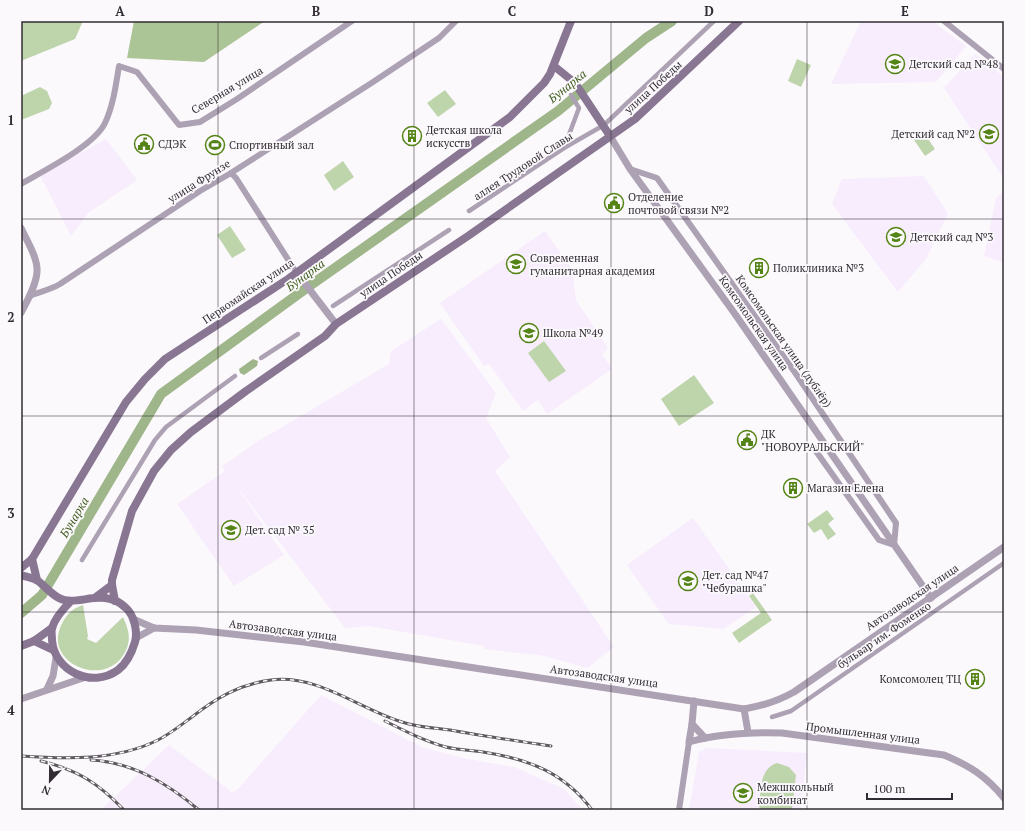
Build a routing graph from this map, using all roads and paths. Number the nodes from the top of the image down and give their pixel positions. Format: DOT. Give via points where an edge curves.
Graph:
graph roads {
  1 [pos="352,21"];
  2 [pos="456,21"];
  3 [pos="571,21"];
  4 [pos="714,21"];
  5 [pos="739,21"];
  6 [pos="944,21"];
  7 [pos="554,66"];
  8 [pos="1004,69"];
  9 [pos="571,95"];
  10 [pos="606,123"];
  11 [pos="610,136"];
  12 [pos="564,148"];
  13 [pos="630,169"];
  14 [pos="231,174"];
  15 [pos="21,184"];
  16 [pos="469,212"];
  17 [pos="21,228"];
  18 [pos="449,230"];
  19 [pos="296,272"];
  20 [pos="35,283"];
  21 [pos="40,291"];
  22 [pos="29,296"];
  23 [pos="333,306"];
  24 [pos="21,313"];
  25 [pos="336,324"];
  26 [pos="298,334"];
  27 [pos="261,358"];
  28 [pos="235,376"];
  29 [pos="813,447"];
  30 [pos="894,546"];
  31 [pos="1004,547"];
  32 [pos="32,559"];
  33 [pos="82,560"];
  34 [pos="1004,564"];
  35 [pos="21,568"];
  36 [pos="21,575"];
  37 [pos="39,582"];
  38 [pos="112,585"];
  39 [pos="96,597"];
  40 [pos="59,598"];
  41 [pos="931,598"];
  42 [pos="71,601"];
  43 [pos="115,601"];
  44 [pos="61,612"];
  45 [pos="134,619"];
  46 [pos="52,628"];
  47 [pos="154,628"];
  48 [pos="136,638"];
  49 [pos="34,641"];
  50 [pos="21,646"];
  51 [pos="55,654"];
  52 [pos="86,677"];
  53 [pos="47,689"];
  54 [pos="21,699"];
  55 [pos="694,701"];
  56 [pos="744,709"];
  57 [pos="772,717"];
  58 [pos="692,724"];
  59 [pos="748,732"];
  60 [pos="705,738"];
  61 [pos="689,742"];
  62 [pos="1004,798"];
  63 [pos="679,810"];
  1 -- 15 [label="street, Северная улица" via="200,122 179,125 137,72 119,66 114,95 105,123 96,135 76,151"];
  2 -- 14 [label="street, улица Фрунзе" via="423,49"];
  3 -- 7 [label="main road"];
  4 -- 10 [label="street, аллея Трудовой Славы"];
  5 -- 11 [label="main road, улица Победы" via="640,114"];
  6 -- 8 [label="street"];
  7 -- 10 [label="main road, Комсомольская улица" via="575,83"];
  7 -- 19 [label="main road, Первомайская улица" via="544,83 510,117"];
  9 -- 12 [label="street" via="579,108"];
  10 -- 11 [label="main road, Комсомольская улица"];
  10 -- 12 [label="street, аллея Трудовой Славы"];
  11 -- 13 [label="street, Комсомольская улица"];
  11 -- 25 [label="main road, улица Победы"];
  12 -- 16 [label="street, аллея Трудовой Славы"];
  13 -- 30 [label="street, Комсомольская улица" via="734,314"];
  13 -- 30 [label="street, Комсомольская улица (дублёр)" via="657,178 796,374 896,523"];
  14 -- 19 [label="street"];
  14 -- 21 [label="street, улица Фрунзе" via="200,191 60,284"];
  17 -- 20 [label="street" via="35,260"];
  18 -- 23 [label="street"];
  19 -- 25 [label="street"];
  19 -- 32 [label="main road, Первомайская улица" via="165,360 145,379 126,402"];
  20 -- 21 [label="street"];
  20 -- 22 [label="street"];
  21 -- 22 [label="street, улица Фрунзе"];
  22 -- 24 [label="street"];
  25 -- 38 [label="main road, улица Победы" via="325,336 246,391 171,450 154,471 132,511"];
  26 -- 27 [label="street"];
  28 -- 33 [label="street" via="162,431"];
  29 -- 30 [label="street" via="879,540"];
  30 -- 41 [label="street, Комсомольская улица"];
  31 -- 41 [label="street, Автозаводская улица"];
  32 -- 35 [label="main road, Первомайская улица"];
  32 -- 37 [label="main road"];
  34 -- 57 [label="street, бульвар им. Фоменко" via="791,711"];
  36 -- 37 [label="main road"];
  37 -- 40 [label="main road"];
  38 -- 39 [label="main road"];
  38 -- 43 [label="main road"];
  39 -- 42 [label="main road"];
  39 -- 43 [label="main road"];
  40 -- 42 [label="main road"];
  40 -- 44 [label="main road"];
  41 -- 56 [label="street, Автозаводская улица" via="794,692 780,700"];
  42 -- 44 [label="main road"];
  43 -- 45 [label="main road" via="126,608"];
  44 -- 46 [label="main road"];
  45 -- 47 [label="street"];
  45 -- 48 [label="main road"];
  46 -- 49 [label="main road"];
  46 -- 51 [label="main road"];
  47 -- 48 [label="street"];
  47 -- 55 [label="street, Автозаводская улица" via="304,642"];
  48 -- 52 [label="main road" via="128,657 118,670 110,674"];
  49 -- 50 [label="main road"];
  49 -- 51 [label="main road"];
  51 -- 52 [label="main road" via="68,671"];
  51 -- 53 [label="street" via="53,676"];
  52 -- 53 [label="street"];
  53 -- 54 [label="street"];
  55 -- 56 [label="street, Автозаводская улица"];
  55 -- 58 [label="street"];
  56 -- 59 [label="street"];
  58 -- 60 [label="street"];
  58 -- 61 [label="street"];
  59 -- 60 [label="street, Промышленная улица"];
  59 -- 62 [label="street, Промышленная улица" via="944,755 988,779"];
  60 -- 61 [label="street, Промышленная улица"];
  61 -- 63 [label="street"];
}
